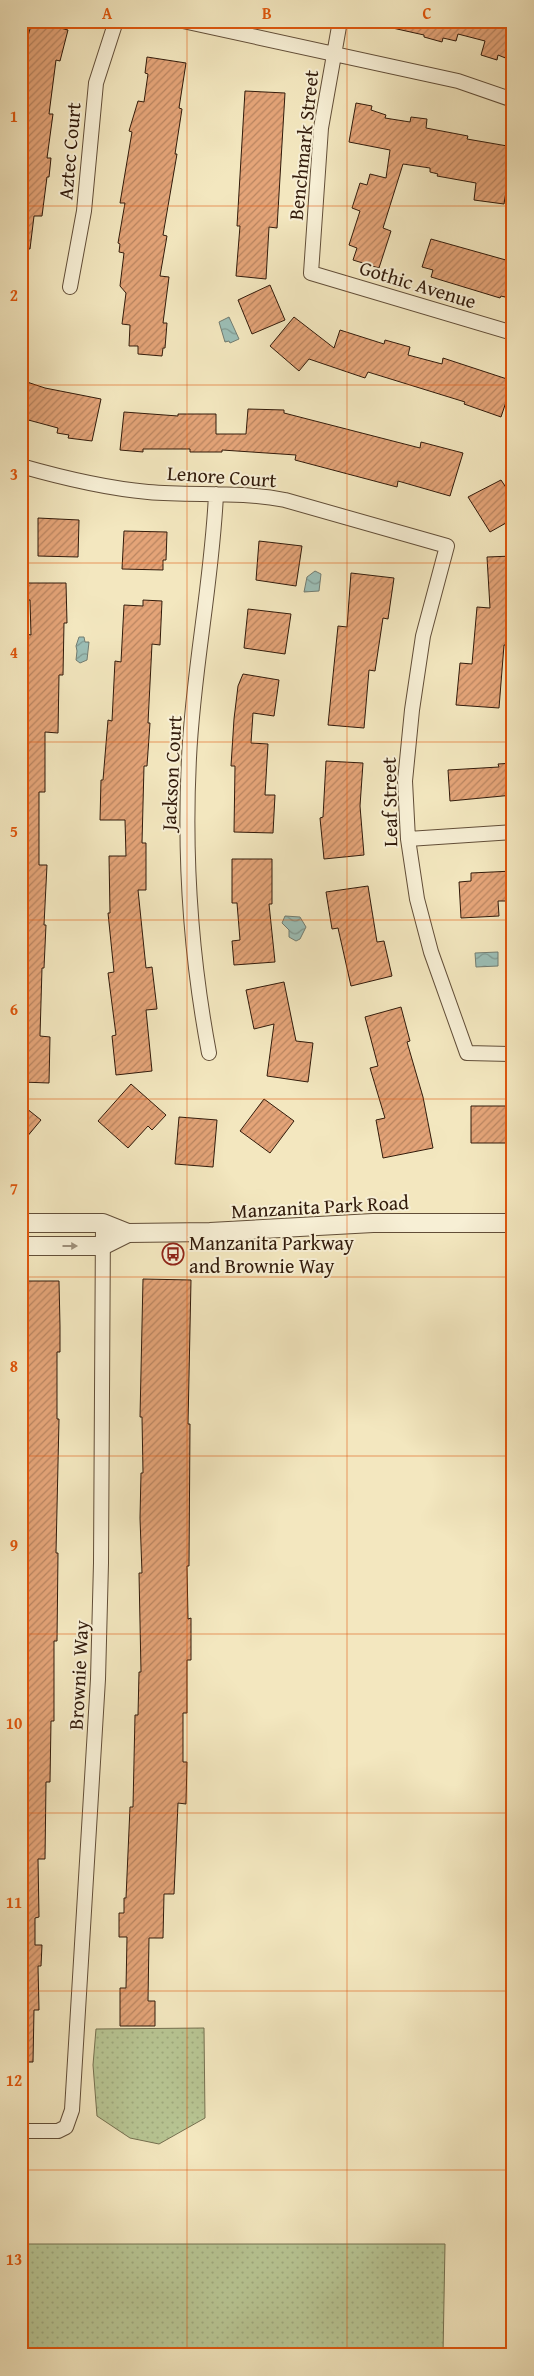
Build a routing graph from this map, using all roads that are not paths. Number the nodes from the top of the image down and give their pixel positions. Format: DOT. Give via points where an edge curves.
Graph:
graph roads {
  1 [pos="116,21"];
  2 [pos="183,21"];
  3 [pos="340,21"];
  4 [pos="334,54"];
  5 [pos="513,100"];
  6 [pos="312,273"];
  7 [pos="70,287"];
  8 [pos="513,333"];
  9 [pos="21,466"];
  10 [pos="216,494"];
  11 [pos="446,546"];
  12 [pos="513,832"];
  13 [pos="408,839"];
  14 [pos="209,1053"];
  15 [pos="513,1054"];
  16 [pos="21,1223"];
  17 [pos="103,1223"];
  18 [pos="513,1223"];
  19 [pos="128,1233"];
  20 [pos="21,1246"];
  21 [pos="102,1246"];
  22 [pos="21,2131"];
  1 -- 7 [label="street, Aztec Court" via="96,83 84,211"];
  2 -- 4 [label="street"];
  3 -- 4 [label="street, Benchmark Street"];
  4 -- 5 [label="street" via="458,81"];
  4 -- 6 [label="street, Benchmark Street" via="321,128"];
  6 -- 8 [label="street, Gothic Avenue"];
  9 -- 10 [label="street, Lenore Court" via="110,488"];
  10 -- 11 [label="street, Lenore Court" via="259,495 285,500"];
  10 -- 14 [label="street, Jackson Court" via="210,579 189,758 191,918 199,1001"];
  11 -- 13 [label="street, Leaf Street" via="423,636 412,710 405,781"];
  12 -- 13 [label="street"];
  13 -- 15 [label="street, Leaf Street" via="417,898 431,952 467,1053"];
  16 -- 17 [label="street, Manzanita Park Road"];
  17 -- 19 [label="street, Manzanita Park Road"];
  17 -- 21 [label="street, Brownie Way"];
  18 -- 19 [label="street, Manzanita Park Road" via="373,1222 210,1232"];
  19 -- 21 [label="street, Manzanita Park Road"];
  20 -- 21 [label="street, Manzanita Park Road, one-way"];
  21 -- 22 [label="street, Brownie Way" via="102,1563 73,2095 66,2127 58,2131"];
}
